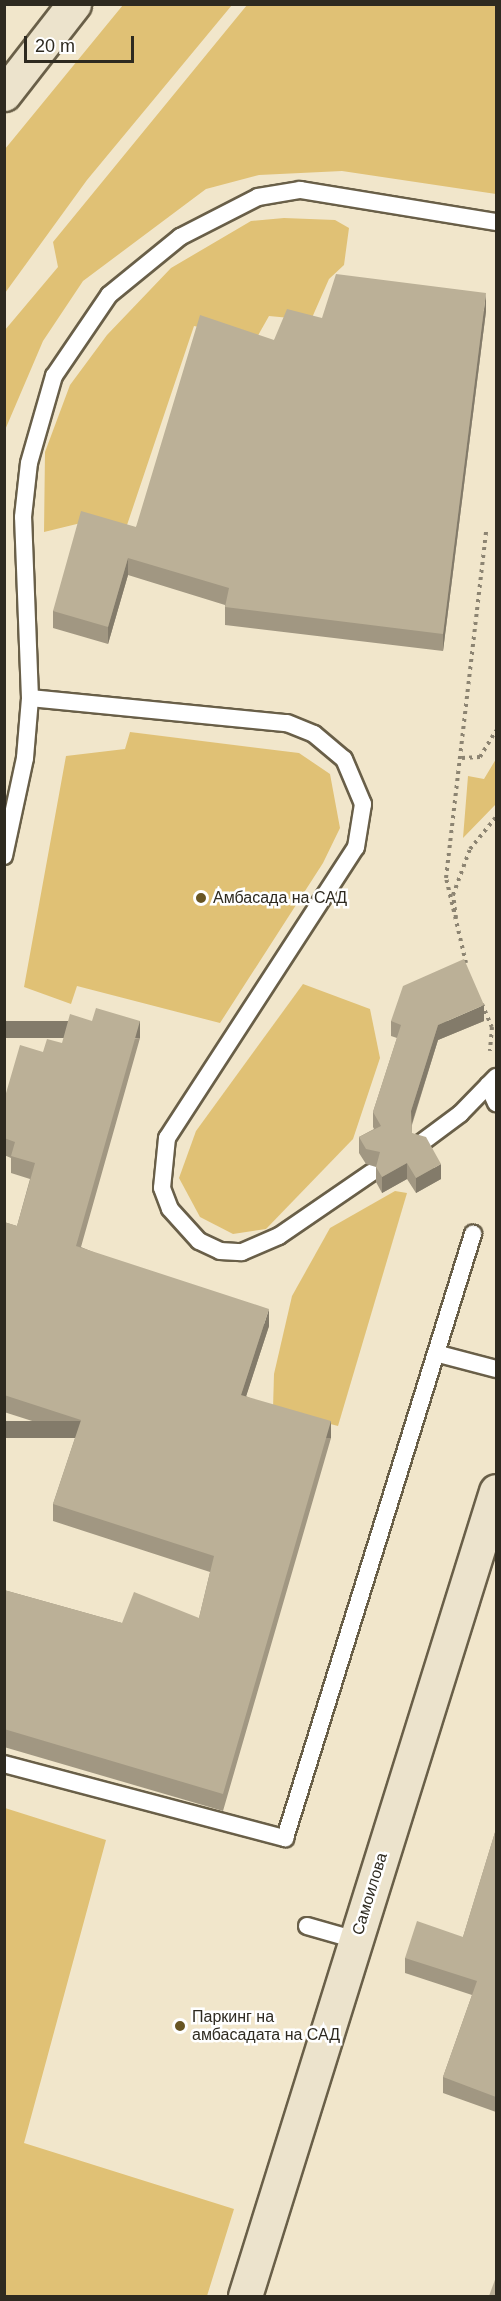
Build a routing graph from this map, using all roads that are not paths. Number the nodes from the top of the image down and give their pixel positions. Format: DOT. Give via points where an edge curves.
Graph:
graph roads {
  1 [pos="74,4"];
  2 [pos="4,94"];
  3 [pos="496,222"];
  4 [pos="30,698"];
  5 [pos="4,856"];
  6 [pos="493,1081"];
  7 [pos="496,1103"];
  8 [pos="421,1143"];
  9 [pos="371,1173"];
  10 [pos="472,1234"];
  11 [pos="439,1354"];
  12 [pos="496,1369"];
  13 [pos="496,1491"];
  14 [pos="4,1764"];
  15 [pos="308,1926"];
  16 [pos="356,1940"];
  17 [pos="245,2296"];
  1 -- 2 [label="street"];
  3 -- 4 [label="lane" via="300,190 258,197 180,237 109,295 54,376 29,463 23,517"];
  4 -- 5 [label="lane" via="25,758"];
  4 -- 9 [label="lane" via="287,723 314,734 344,759 363,804 356,847 167,1138 162,1188 170,1209 199,1241 242,1252 279,1236"];
  6 -- 7 [label="lane"];
  6 -- 8 [label="lane"];
  10 -- 11 [label="lane"];
  11 -- 12 [label="lane"];
  11 -- 14 [label="lane" via="285,1838"];
  13 -- 16 [label="street, Самоилова"];
  15 -- 16 [label="lane"];
  16 -- 17 [label="street, Самоилова"];
}
